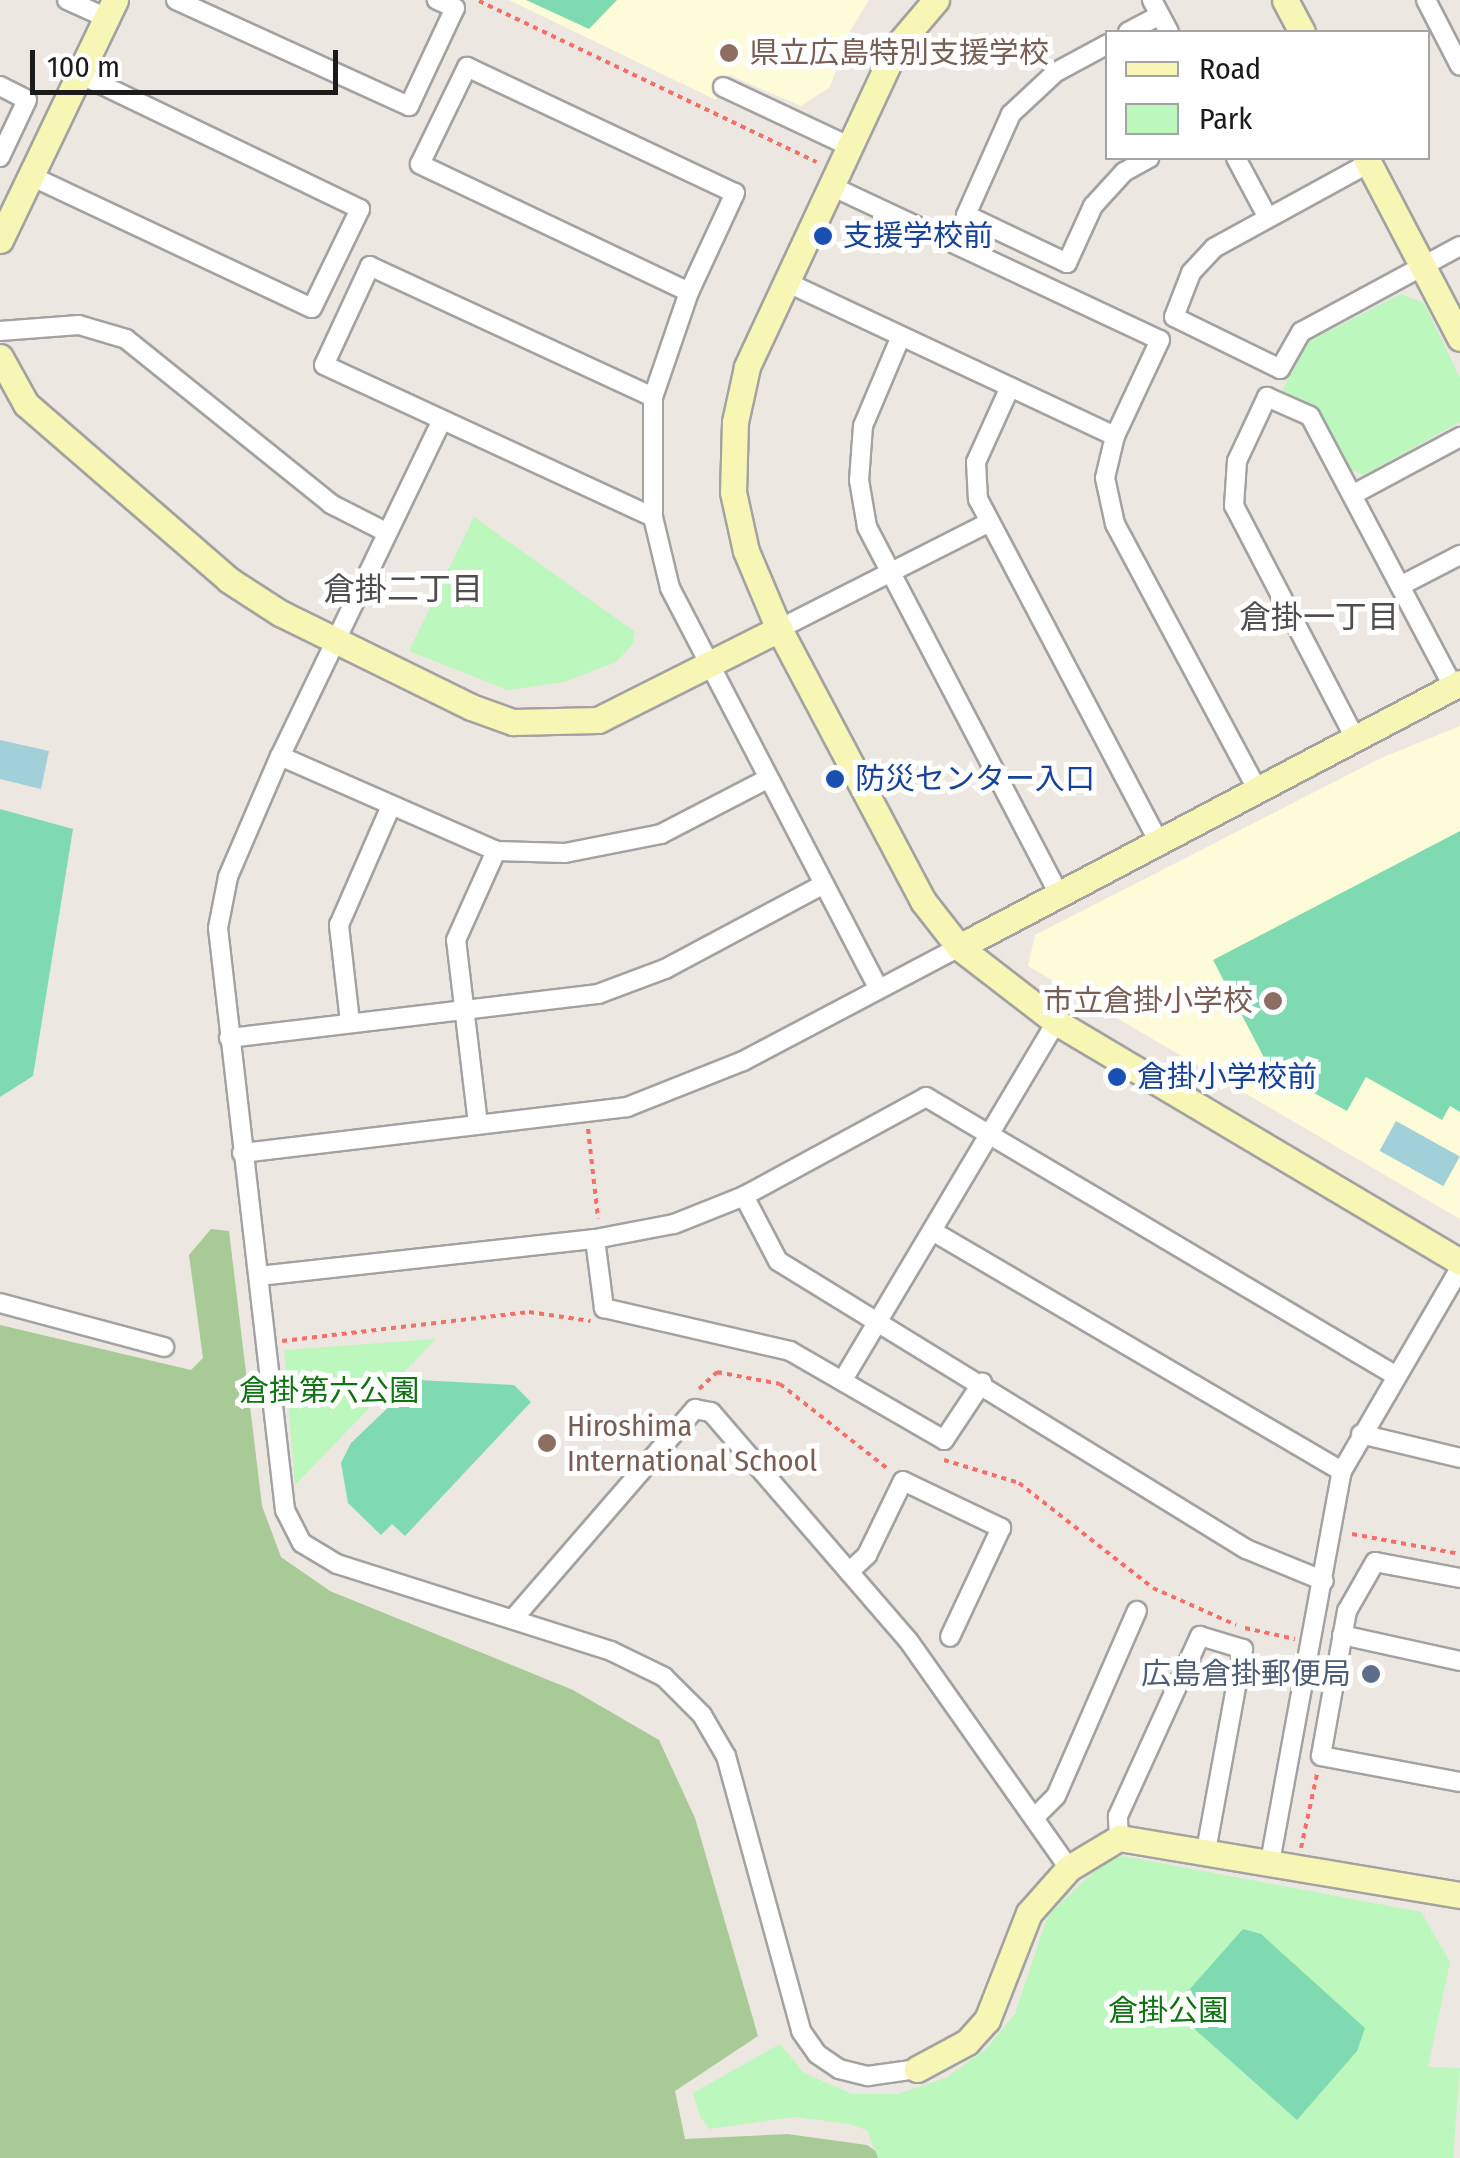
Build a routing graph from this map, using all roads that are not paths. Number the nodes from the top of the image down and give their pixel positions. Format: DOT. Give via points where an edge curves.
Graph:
graph roads {
  1 [pos="66,0"];
  2 [pos="176,0"];
  3 [pos="437,0"];
  4 [pos="936,0"];
  5 [pos="1285,0"];
  6 [pos="1426,0"];
  7 [pos="1156,8"];
  8 [pos="111,9"];
  9 [pos="1130,30"];
  10 [pos="1168,30"];
  11 [pos="1301,30"];
  12 [pos="1105,46"];
  13 [pos="1458,57"];
  14 [pos="80,74"];
  15 [pos="0,86"];
  16 [pos="723,86"];
  17 [pos="849,146"];
  18 [pos="0,157"];
  19 [pos="1145,160"];
  20 [pos="1237,160"];
  21 [pos="1367,160"];
  22 [pos="31,176"];
  23 [pos="831,186"];
  24 [pos="1268,216"];
  25 [pos="0,240"];
  26 [pos="1460,246"];
  27 [pos="1422,266"];
  28 [pos="784,281"];
  29 [pos="689,292"];
  30 [pos="0,331"];
  31 [pos="901,336"];
  32 [pos="1460,338"];
  33 [pos="0,356"];
  34 [pos="1010,387"];
  35 [pos="653,397"];
  36 [pos="441,422"];
  37 [pos="1115,436"];
  38 [pos="1460,438"];
  39 [pos="1352,495"];
  40 [pos="654,517"];
  41 [pos="988,523"];
  42 [pos="386,532"];
  43 [pos="1460,555"];
  44 [pos="890,572"];
  45 [pos="1400,586"];
  46 [pos="780,629"];
  47 [pos="335,640"];
  48 [pos="710,667"];
  49 [pos="1457,684"];
  50 [pos="1355,738"];
  51 [pos="280,756"];
  52 [pos="767,780"];
  53 [pos="1257,789"];
  54 [pos="390,808"];
  55 [pos="1158,841"];
  56 [pos="496,851"];
  57 [pos="822,885"];
  58 [pos="1058,894"];
  59 [pos="959,946"];
  60 [pos="879,990"];
  61 [pos="464,1010"];
  62 [pos="350,1022"];
  63 [pos="1056,1022"];
  64 [pos="229,1038"];
  65 [pos="478,1124"];
  66 [pos="991,1134"];
  67 [pos="242,1153"];
  68 [pos="744,1196"];
  69 [pos="934,1232"];
  70 [pos="598,1238"];
  71 [pos="1460,1265"];
  72 [pos="259,1276"];
  73 [pos="0,1303"];
  74 [pos="879,1320"];
  75 [pos="164,1347"];
  76 [pos="1393,1374"];
  77 [pos="844,1378"];
  78 [pos="982,1383"];
  79 [pos="1361,1434"];
  80 [pos="1460,1458"];
  81 [pos="1342,1471"];
  82 [pos="848,1572"];
  83 [pos="1460,1578"];
  84 [pos="1324,1582"];
  85 [pos="1138,1611"];
  86 [pos="513,1619"];
  87 [pos="1342,1635"];
  88 [pos="950,1637"];
  89 [pos="1460,1661"];
  90 [pos="1460,1782"];
  91 [pos="1034,1818"];
  92 [pos="1119,1838"];
  93 [pos="1206,1850"];
  94 [pos="1270,1862"];
  95 [pos="1068,1868"];
  96 [pos="1460,1895"];
  97 [pos="917,2069"];
  1 -- 8 [label="street"];
  2 -- 3 [label="street" via="409,106 455,8"];
  4 -- 17 [label="street" via="896,47"];
  5 -- 11 [label="street"];
  6 -- 13 [label="street"];
  7 -- 9 [label="street"];
  7 -- 10 [label="street"];
  8 -- 14 [label="street"];
  12 -- 19 [label="street" via="1056,72 1022,102 966,215 1067,263 1093,206 1124,172"];
  14 -- 22 [label="street"];
  14 -- 22 [label="street" via="360,209 312,308"];
  15 -- 18 [label="street" via="27,100"];
  16 -- 17 [label="street"];
  17 -- 23 [label="street"];
  20 -- 24 [label="street"];
  21 -- 24 [label="street"];
  21 -- 27 [label="street"];
  22 -- 25 [label="street"];
  23 -- 28 [label="street"];
  23 -- 37 [label="street" via="1160,340"];
  24 -- 27 [label="street" via="1214,248 1192,273 1174,317 1280,369 1301,332"];
  26 -- 27 [label="street"];
  27 -- 32 [label="street"];
  28 -- 31 [label="street"];
  28 -- 46 [label="street" via="747,366 735,422 733,492 746,551"];
  29 -- 29 [label="street" via="735,193 467,67 420,164"];
  29 -- 35 [label="street"];
  30 -- 42 [label="street" via="79,325 126,339 331,504"];
  31 -- 34 [label="street"];
  31 -- 44 [label="street" via="863,426 859,480 868,527"];
  33 -- 47 [label="street" via="26,404 229,580"];
  34 -- 37 [label="street"];
  34 -- 41 [label="street" via="976,462"];
  35 -- 36 [label="street" via="370,266 324,365"];
  35 -- 40 [label="street"];
  36 -- 40 [label="street"];
  36 -- 42 [label="street"];
  37 -- 53 [label="street" via="1105,478 1115,524"];
  38 -- 39 [label="street"];
  39 -- 45 [label="street"];
  39 -- 50 [label="street" via="1310,416 1267,398 1237,461 1234,506"];
  40 -- 48 [label="street" via="670,588"];
  41 -- 44 [label="street"];
  41 -- 55 [label="street"];
  42 -- 47 [label="street"];
  43 -- 45 [label="street"];
  44 -- 46 [label="street"];
  44 -- 58 [label="street"];
  45 -- 49 [label="street"];
  46 -- 48 [label="street"];
  46 -- 59 [label="street" via="923,901"];
  47 -- 48 [label="street" via="471,708 556,726 612,715"];
  47 -- 51 [label="street"];
  48 -- 52 [label="street"];
  49 -- 50 [label="street"];
  50 -- 53 [label="street"];
  51 -- 54 [label="street"];
  51 -- 64 [label="street" via="228,878 218,928"];
  52 -- 56 [label="street" via="662,834 565,854"];
  52 -- 57 [label="street"];
  53 -- 55 [label="street"];
  54 -- 56 [label="street"];
  54 -- 62 [label="street" via="339,925"];
  55 -- 58 [label="street"];
  56 -- 61 [label="street" via="456,940"];
  57 -- 60 [label="street"];
  57 -- 61 [label="street" via="666,969 598,994"];
  58 -- 59 [label="street"];
  59 -- 60 [label="street"];
  59 -- 63 [label="street"];
  60 -- 65 [label="street" via="693,1084 627,1107"];
  61 -- 62 [label="street"];
  61 -- 65 [label="street"];
  62 -- 64 [label="street"];
  63 -- 66 [label="street"];
  63 -- 71 [label="street"];
  64 -- 67 [label="street"];
  65 -- 67 [label="street"];
  66 -- 68 [label="street" via="926,1098"];
  66 -- 69 [label="street"];
  66 -- 76 [label="street"];
  67 -- 72 [label="street"];
  68 -- 70 [label="street" via="674,1224"];
  68 -- 74 [label="street" via="778,1261"];
  69 -- 74 [label="street"];
  69 -- 81 [label="street"];
  70 -- 72 [label="street"];
  70 -- 77 [label="street" via="604,1308 790,1352"];
  71 -- 76 [label="street"];
  72 -- 86 [label="street" via="285,1510 302,1543 337,1564"];
  73 -- 75 [label="street"];
  74 -- 77 [label="street"];
  74 -- 78 [label="street"];
  76 -- 79 [label="street"];
  77 -- 78 [label="street" via="944,1440"];
  78 -- 84 [label="street" via="1246,1548"];
  79 -- 80 [label="street"];
  79 -- 81 [label="street"];
  81 -- 84 [label="street"];
  82 -- 86 [label="street" via="711,1412 695,1409"];
  82 -- 88 [label="street" via="867,1556 903,1481 1001,1528"];
  82 -- 91 [label="street" via="908,1640"];
  83 -- 87 [label="street" via="1374,1562"];
  84 -- 94 [label="street"];
  85 -- 91 [label="street" via="1056,1796"];
  86 -- 97 [label="street" via="611,1651 664,1678 702,1715 726,1756 801,2031 816,2054 839,2069 868,2076"];
  87 -- 89 [label="street"];
  87 -- 90 [label="street" via="1321,1756"];
  91 -- 95 [label="street"];
  92 -- 93 [label="street"];
  92 -- 93 [label="street" via="1118,1816 1200,1636 1243,1649"];
  92 -- 95 [label="street"];
  93 -- 94 [label="street"];
  94 -- 96 [label="street"];
  95 -- 97 [label="street" via="1018,1932 987,2020 967,2042"];
}
